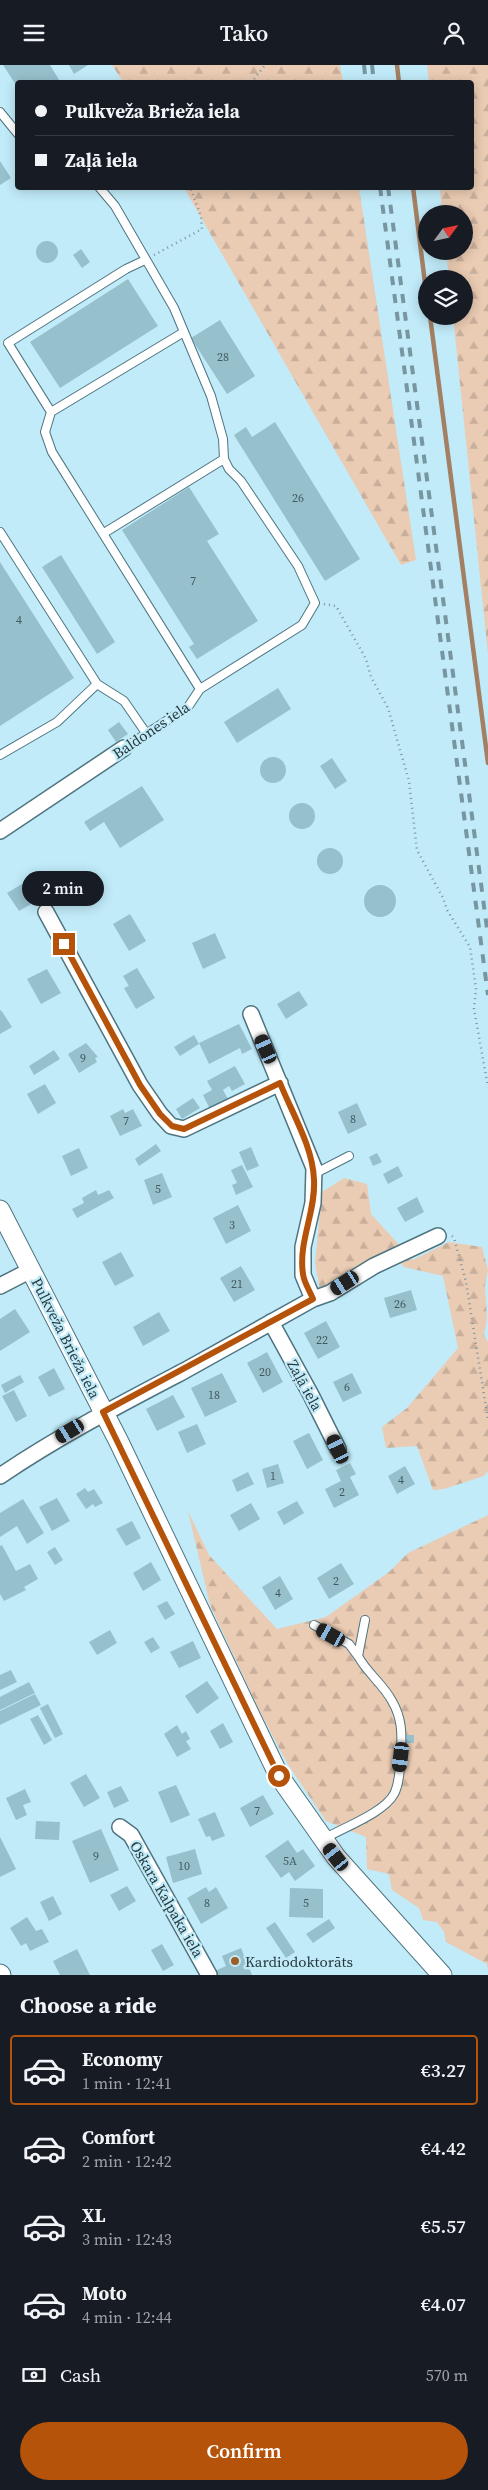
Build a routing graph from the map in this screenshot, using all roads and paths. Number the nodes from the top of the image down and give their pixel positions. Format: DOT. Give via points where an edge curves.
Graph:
graph roads {
  1 [pos="265,65"];
  2 [pos="254,80"];
  3 [pos="0,112"];
  4 [pos="15,130"];
  5 [pos="102,190"];
  6 [pos="192,190"];
  7 [pos="145,260"];
  8 [pos="184,332"];
  9 [pos="51,412"];
  10 [pos="224,459"];
  11 [pos="0,531"];
  12 [pos="104,533"];
  13 [pos="315,603"];
  14 [pos="97,684"];
  15 [pos="200,689"];
  16 [pos="146,733"];
  17 [pos="124,748"];
  18 [pos="0,755"];
  19 [pos="0,831"];
  20 [pos="46,912"];
  21 [pos="251,1014"];
  22 [pos="280,1083"];
  23 [pos="488,1087"];
  24 [pos="349,1156"];
  25 [pos="314,1174"];
  26 [pos="0,1209"];
  27 [pos="438,1236"];
  28 [pos="31,1270"];
  29 [pos="0,1286"];
  30 [pos="313,1299"];
  31 [pos="271,1322"];
  32 [pos="103,1412"];
  33 [pos="488,1420"];
  34 [pos="338,1449"];
  35 [pos="0,1477"];
  36 [pos="365,1620"];
  37 [pos="314,1625"];
  38 [pos="358,1655"];
  39 [pos="120,1827"];
  40 [pos="322,1840"];
  41 [pos="209,1975"];
  42 [pos="442,1975"];
  1 -- 2 [label="path"];
  3 -- 4 [label="lane"];
  5 -- 7 [label="lane" via="115,206"];
  6 -- 7 [label="path" via="202,229"];
  7 -- 8 [label="lane" via="174,308"];
  7 -- 9 [label="lane" via="8,343"];
  8 -- 9 [label="lane"];
  8 -- 10 [label="lane" via="211,396 223,439"];
  9 -- 12 [label="lane" via="44,432 52,452"];
  10 -- 12 [label="lane"];
  10 -- 13 [label="lane" via="298,566"];
  11 -- 14 [label="lane"];
  12 -- 15 [label="lane"];
  13 -- 15 [label="lane, Baldones iela" via="302,625"];
  13 -- 23 [label="path" via="336,606 388,707 409,781 417,850 470,947 476,989 474,1009"];
  14 -- 16 [label="lane" via="124,701"];
  14 -- 18 [label="lane" via="57,722"];
  15 -- 16 [label="lane, Baldones iela" via="188,707"];
  16 -- 17 [label="lane, Baldones iela"];
  17 -- 19 [label="street, Baldones iela"];
  20 -- 22 [label="street" via="140,1085 172,1126 184,1129"];
  21 -- 22 [label="street"];
  22 -- 25 [label="street" via="304,1140"];
  24 -- 25 [label="lane"];
  25 -- 30 [label="street" via="313,1203 303,1247 303,1275"];
  26 -- 28 [label="street, Pulkveža Brieža iela"];
  27 -- 30 [label="street" via="374,1265 330,1293"];
  27 -- 33 [label="path" via="446,1234 454,1238 460,1252"];
  28 -- 29 [label="street"];
  28 -- 32 [label="street, Pulkveža Brieža iela"];
  30 -- 31 [label="street"];
  31 -- 32 [label="street"];
  31 -- 34 [label="street, Zaļā iela"];
  32 -- 35 [label="street"];
  32 -- 40 [label="street, Pulkveža Brieža iela" via="261,1742 279,1776"];
  36 -- 38 [label="lane"];
  37 -- 38 [label="lane" via="349,1644"];
  38 -- 40 [label="lane" via="371,1676 387,1692 401,1718 398,1779 394,1794 382,1807"];
  39 -- 41 [label="street, Oskara Kalpaka iela" via="131,1835"];
  40 -- 42 [label="street, Pulkveža Brieža iela"];
}
